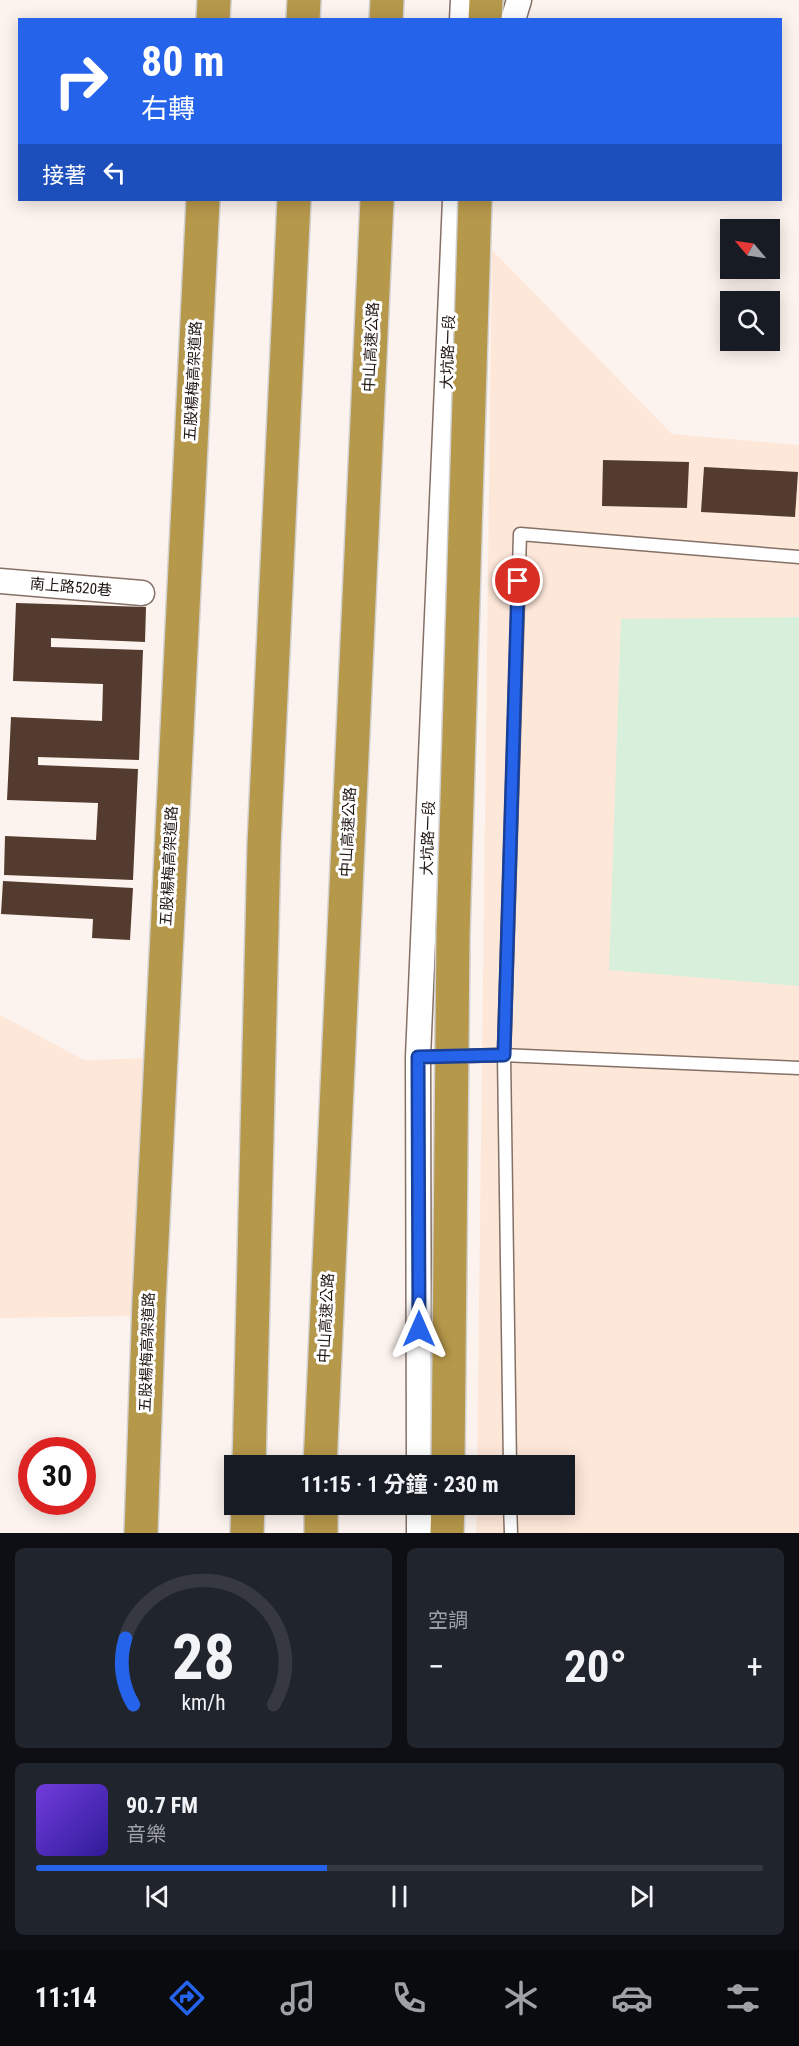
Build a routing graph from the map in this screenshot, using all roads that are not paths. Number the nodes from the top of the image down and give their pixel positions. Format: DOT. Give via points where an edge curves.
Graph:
graph roads {
  1 [pos="214,0"];
  2 [pos="304,0"];
  3 [pos="387,0"];
  4 [pos="463,0"];
  5 [pos="486,0"];
  6 [pos="519,0"];
  7 [pos="213,18"];
  8 [pos="303,18"];
  9 [pos="386,18"];
  10 [pos="462,18"];
  11 [pos="485,18"];
  12 [pos="514,18"];
  13 [pos="202,201"];
  14 [pos="294,201"];
  15 [pos="377,201"];
  16 [pos="460,202"];
  17 [pos="799,557"];
  18 [pos="0,581"];
  19 [pos="142,593"];
  20 [pos="504,1055"];
  21 [pos="418,1057"];
  22 [pos="799,1068"];
  23 [pos="249,1455"];
  24 [pos="320,1455"];
  25 [pos="419,1455"];
  26 [pos="448,1455"];
  27 [pos="510,1455"];
  28 [pos="248,1515"];
  29 [pos="321,1515"];
  30 [pos="419,1515"];
  31 [pos="447,1515"];
  32 [pos="510,1515"];
  33 [pos="141,1533"];
  34 [pos="248,1533"];
  35 [pos="321,1533"];
  36 [pos="419,1533"];
  37 [pos="447,1533"];
  38 [pos="511,1533"];
  1 -- 7 [label="highway"];
  2 -- 8 [label="highway"];
  3 -- 9 [label="highway"];
  4 -- 10 [label="street"];
  5 -- 11 [label="highway"];
  6 -- 12 [label="street"];
  13 -- 33 [label="highway, 五股楊梅高架道路" via="154,1172"];
  14 -- 23 [label="highway" via="264,845"];
  15 -- 24 [label="highway, 中山高速公路"];
  16 -- 21 [label="street, 大坑路一段"];
  16 -- 26 [label="highway, bridge"];
  17 -- 20 [label="lane" via="520,534"];
  18 -- 19 [label="street, 南上路520巷"];
  20 -- 21 [label="lane"];
  20 -- 22 [label="lane"];
  20 -- 27 [label="lane"];
  21 -- 25 [label="street, 大坑路一段"];
  28 -- 34 [label="highway"];
  29 -- 35 [label="highway"];
  30 -- 36 [label="street"];
  31 -- 37 [label="highway"];
  32 -- 38 [label="lane"];
}
